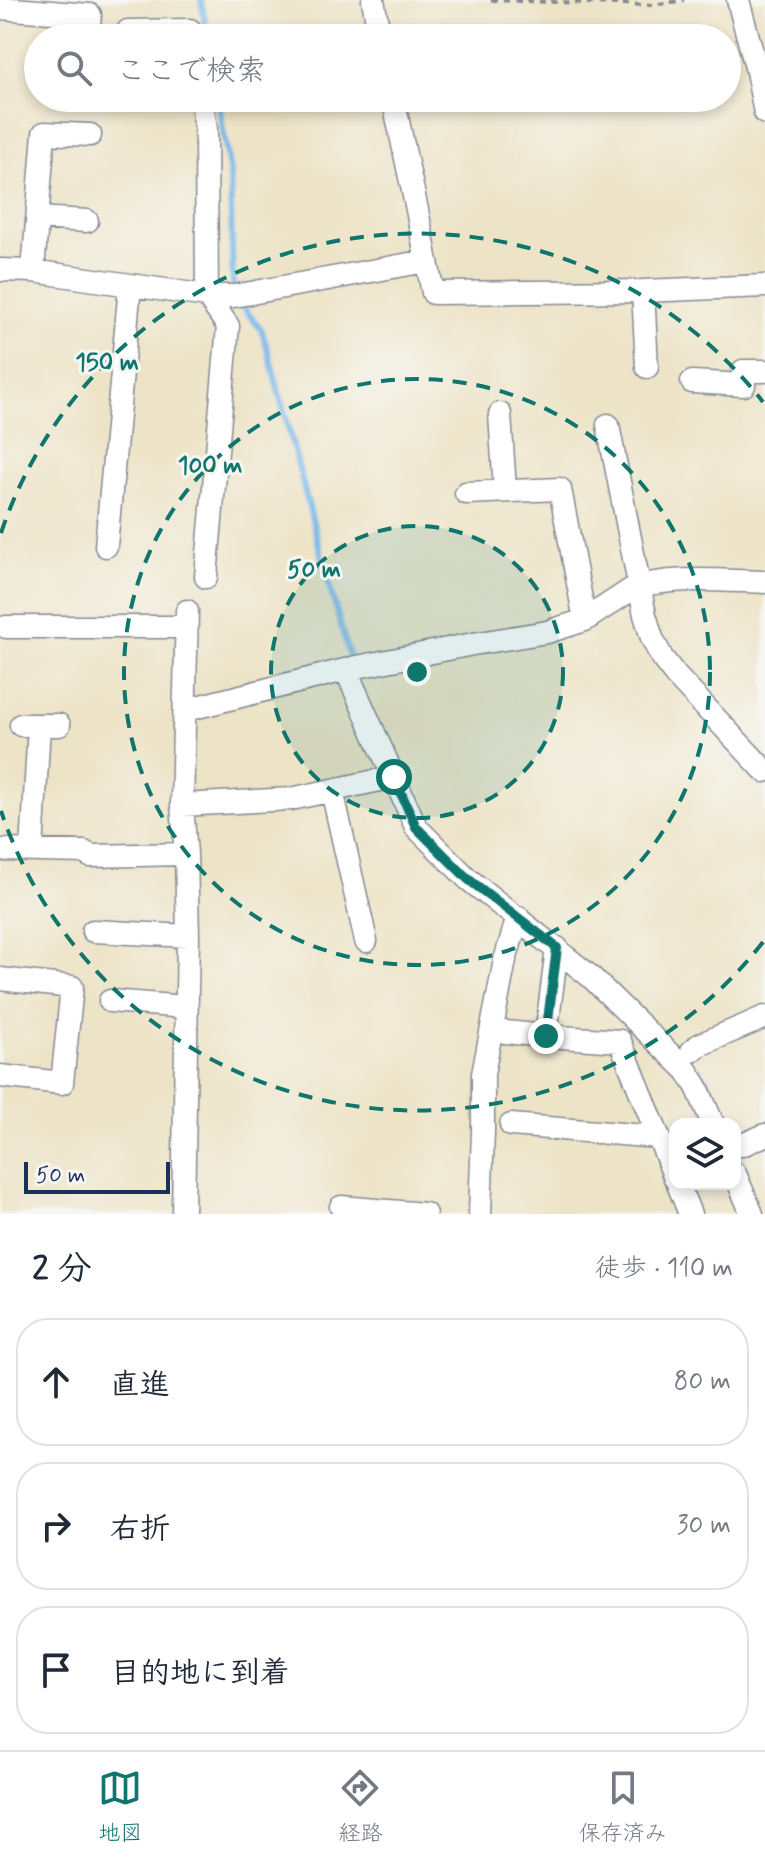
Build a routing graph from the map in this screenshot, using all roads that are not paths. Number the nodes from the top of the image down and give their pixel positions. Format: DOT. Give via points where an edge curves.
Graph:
graph roads {
  1 [pos="373,0"];
  2 [pos="738,0"];
  3 [pos="752,0"];
  4 [pos="0,8"];
  5 [pos="89,24"];
  6 [pos="377,24"];
  7 [pos="762,71"];
  8 [pos="203,112"];
  9 [pos="396,112"];
  10 [pos="765,113"];
  11 [pos="90,135"];
  12 [pos="38,218"];
  13 [pos="87,221"];
  14 [pos="426,261"];
  15 [pos="0,270"];
  16 [pos="33,271"];
  17 [pos="130,286"];
  18 [pos="765,286"];
  19 [pos="643,291"];
  20 [pos="207,296"];
  21 [pos="647,367"];
  22 [pos="765,371"];
  23 [pos="692,382"];
  24 [pos="500,414"];
  25 [pos="608,425"];
  26 [pos="505,491"];
  27 [pos="466,493"];
  28 [pos="106,546"];
  29 [pos="206,577"];
  30 [pos="765,582"];
  31 [pos="640,586"];
  32 [pos="585,620"];
  33 [pos="6,627"];
  34 [pos="346,670"];
  35 [pos="185,710"];
  36 [pos="40,725"];
  37 [pos="765,771"];
  38 [pos="394,777"];
  39 [pos="332,790"];
  40 [pos="182,805"];
  41 [pos="0,850"];
  42 [pos="32,851"];
  43 [pos="186,854"];
  44 [pos="518,917"];
  45 [pos="93,931"];
  46 [pos="188,936"];
  47 [pos="366,941"];
  48 [pos="557,948"];
  49 [pos="0,979"];
  50 [pos="110,1001"];
  51 [pos="186,1007"];
  52 [pos="624,1008"];
  53 [pos="765,1017"];
  54 [pos="505,1032"];
  55 [pos="546,1036"];
  56 [pos="620,1041"];
  57 [pos="692,1051"];
  58 [pos="0,1076"];
  59 [pos="710,1118"];
  60 [pos="511,1125"];
  61 [pos="765,1135"];
  62 [pos="658,1137"];
  63 [pos="742,1145"];
  64 [pos="669,1164"];
  65 [pos="741,1188"];
  66 [pos="680,1190"];
  67 [pos="341,1207"];
  68 [pos="183,1214"];
  69 [pos="425,1214"];
  70 [pos="480,1214"];
  71 [pos="690,1214"];
  72 [pos="752,1214"];
  1 -- 6 [label="street"];
  2 -- 7 [label="street"];
  3 -- 7 [label="street"];
  4 -- 5 [label="street" via="90,15"];
  7 -- 10 [label="street"];
  8 -- 20 [label="street"];
  9 -- 14 [label="street"];
  11 -- 12 [label="street" via="44,133"];
  12 -- 13 [label="street"];
  12 -- 16 [label="street"];
  14 -- 19 [label="street" via="433,293"];
  14 -- 20 [label="street" via="234,296"];
  15 -- 16 [label="street"];
  16 -- 17 [label="street"];
  17 -- 20 [label="street"];
  17 -- 28 [label="street"];
  18 -- 19 [label="street"];
  19 -- 21 [label="street"];
  20 -- 29 [label="street" via="228,326"];
  22 -- 23 [label="street" via="743,371 744,385"];
  24 -- 26 [label="street"];
  25 -- 31 [label="street"];
  26 -- 27 [label="street"];
  26 -- 32 [label="street" via="560,489"];
  30 -- 31 [label="street" via="691,579"];
  31 -- 32 [label="street"];
  31 -- 37 [label="street" via="662,658"];
  32 -- 34 [label="street"];
  33 -- 35 [label="street" via="187,619"];
  34 -- 35 [label="street"];
  34 -- 38 [label="street"];
  35 -- 40 [label="street"];
  36 -- 42 [label="street"];
  38 -- 39 [label="street"];
  38 -- 44 [label="street" via="416,827 468,879"];
  39 -- 40 [label="street" via="291,799"];
  39 -- 47 [label="street"];
  40 -- 43 [label="street"];
  41 -- 42 [label="street"];
  42 -- 43 [label="street"];
  43 -- 46 [label="street"];
  44 -- 48 [label="street"];
  44 -- 70 [label="street" via="483,1074"];
  45 -- 46 [label="street"];
  46 -- 51 [label="street"];
  48 -- 52 [label="street"];
  48 -- 55 [label="street"];
  49 -- 58 [label="street" via="72,987 62,1083"];
  50 -- 51 [label="street"];
  51 -- 68 [label="street"];
  52 -- 56 [label="street"];
  52 -- 59 [label="street" via="687,1071"];
  53 -- 57 [label="street"];
  54 -- 55 [label="street"];
  55 -- 56 [label="street"];
  56 -- 62 [label="street"];
  60 -- 62 [label="street" via="565,1138"];
  61 -- 63 [label="street"];
  62 -- 64 [label="street"];
  65 -- 72 [label="street"];
  66 -- 71 [label="street"];
  67 -- 69 [label="street"];
}
